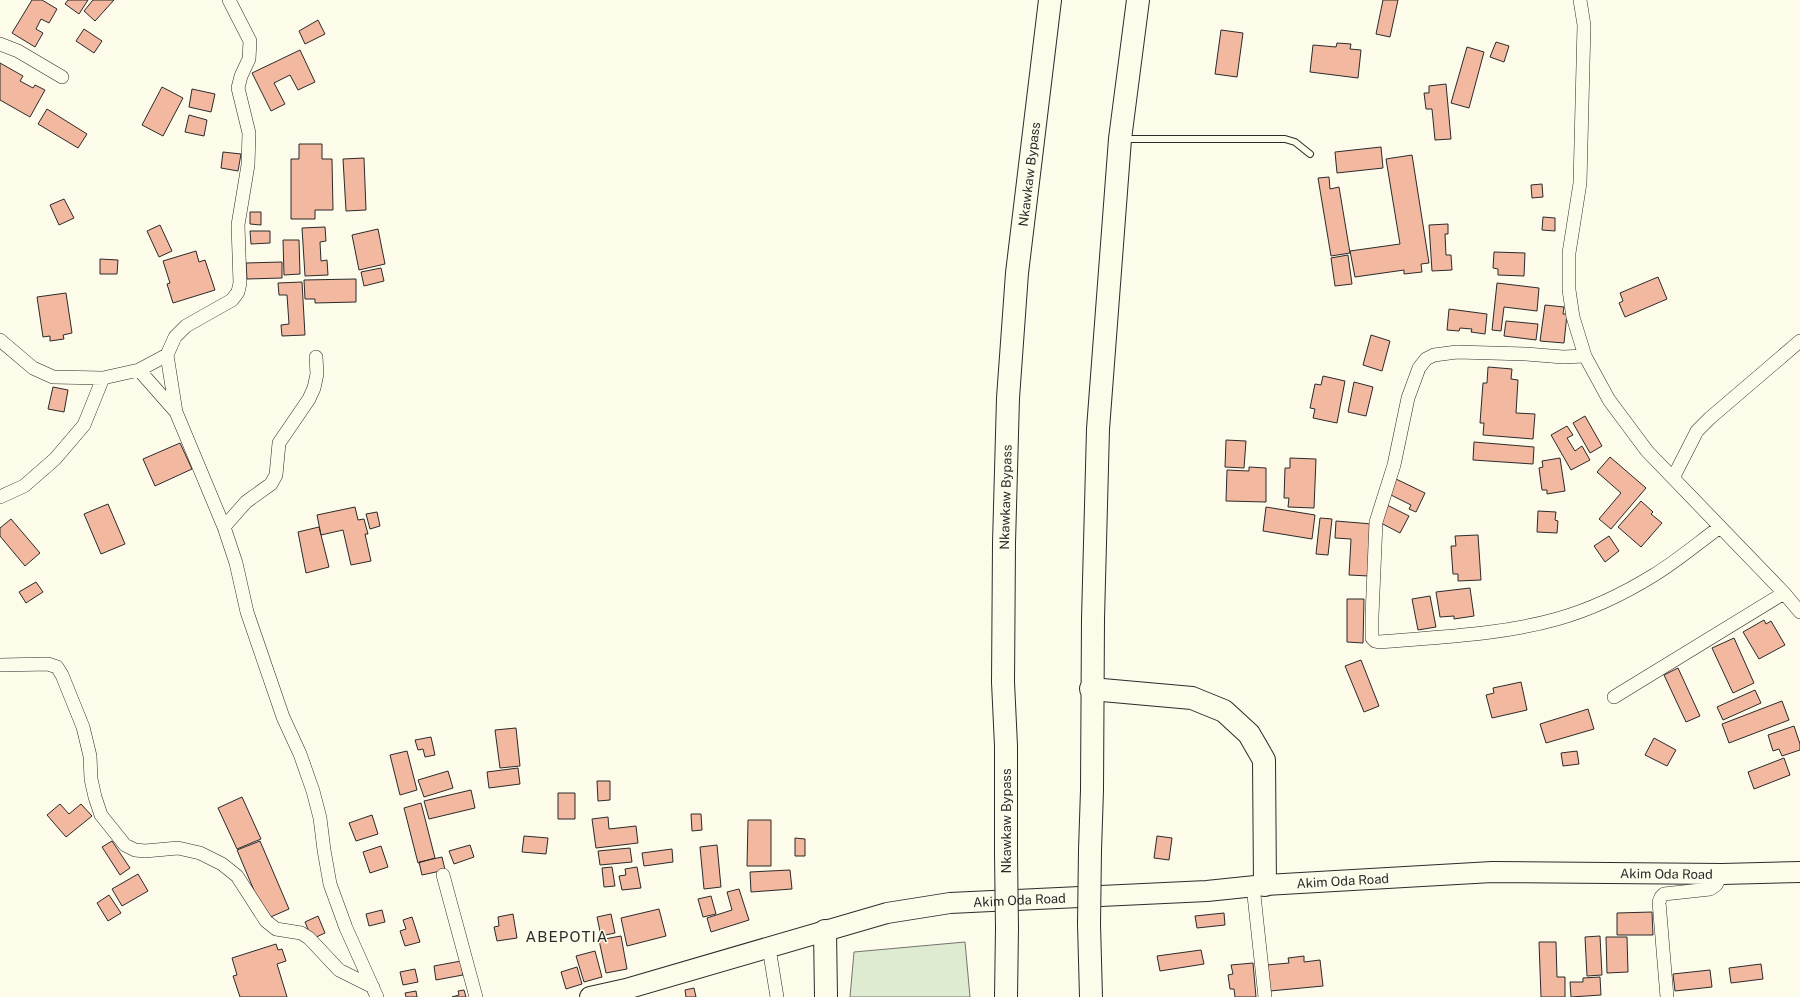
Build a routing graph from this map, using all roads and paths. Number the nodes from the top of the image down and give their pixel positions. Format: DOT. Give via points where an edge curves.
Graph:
graph roads {
  1 [pos="229,0"];
  2 [pos="1050,0"];
  3 [pos="1138,0"];
  4 [pos="1580,0"];
  5 [pos="0,44"];
  6 [pos="62,77"];
  7 [pos="1120,139"];
  8 [pos="1310,154"];
  9 [pos="0,340"];
  10 [pos="1800,341"];
  11 [pos="167,355"];
  12 [pos="1586,356"];
  13 [pos="316,357"];
  14 [pos="139,370"];
  15 [pos="103,378"];
  16 [pos="176,412"];
  17 [pos="1673,478"];
  18 [pos="0,497"];
  19 [pos="224,527"];
  20 [pos="1720,528"];
  21 [pos="1784,593"];
  22 [pos="1800,612"];
  23 [pos="0,665"];
  24 [pos="1091,689"];
  25 [pos="1614,697"];
  26 [pos="1800,872"];
  27 [pos="1722,874"];
  28 [pos="443,875"];
  29 [pos="1259,885"];
  30 [pos="825,931"];
  31 [pos="769,948"];
  32 [pos="375,992"];
  33 [pos="476,997"];
  34 [pos="590,997"];
  35 [pos="777,997"];
  36 [pos="826,997"];
  37 [pos="1006,997"];
  38 [pos="1091,997"];
  39 [pos="1265,997"];
  40 [pos="1668,997"];
  1 -- 11 [label="street" via="250,40 249,59 238,88 249,133 248,164 238,225 240,283 238,292 232,300 186,326 175,337"];
  2 -- 37 [label="highway, Nkawkaw Bypass, bridge" via="1017,273 1009,391 1003,682 1006,746"];
  3 -- 7 [label="highway"];
  4 -- 12 [label="street" via="1584,25 1581,168 1569,253 1569,290 1573,317"];
  5 -- 6 [label="street" via="18,51"];
  7 -- 8 [label="lane" via="1285,139 1294,142"];
  7 -- 24 [label="highway" via="1098,429"];
  9 -- 15 [label="street" via="33,368 53,377"];
  10 -- 17 [label="street" via="1697,431"];
  11 -- 14 [label="street"];
  11 -- 16 [label="street"];
  12 -- 17 [label="street" via="1609,400 1647,451"];
  12 -- 20 [label="street" via="1457,352 1434,355 1426,359 1419,368 1408,398 1394,465 1376,522 1372,638 1379,642 1449,636 1557,619 1594,606 1654,575"];
  13 -- 19 [label="street" via="317,374 314,388 279,443 276,475 271,484 246,502"];
  14 -- 15 [label="street"];
  14 -- 16 [label="street"];
  15 -- 18 [label="street" via="84,425 55,459 24,486"];
  16 -- 19 [label="street"];
  17 -- 20 [label="street"];
  19 -- 32 [label="street" via="250,619 283,717 313,791 320,818 330,884 346,928"];
  20 -- 21 [label="street"];
  21 -- 22 [label="street"];
  21 -- 25 [label="street"];
  23 -- 32 [label="street" via="48,664 56,667 62,675 83,727 100,815 125,845 144,852 178,848 200,853 222,864 237,876 266,921 276,929 301,933 309,938 339,970"];
  24 -- 29 [label="highway" via="1192,698 1224,711 1250,734 1264,760"];
  24 -- 38 [label="highway, bridge"];
  26 -- 27 [label="main road, Akim Oda Road"];
  27 -- 29 [label="main road, Akim Oda Road" via="1492,872"];
  27 -- 40 [label="street" via="1716,886 1710,889 1664,894 1661,897 1659,902"];
  28 -- 33 [label="street"];
  29 -- 30 [label="main road, Akim Oda Road" via="1207,891 950,903 887,913"];
  29 -- 39 [label="street"];
  30 -- 31 [label="main road, Akim Oda Road"];
  30 -- 36 [label="highway"];
  31 -- 34 [label="main road, Akim Oda Road"];
  31 -- 35 [label="street"];
}
